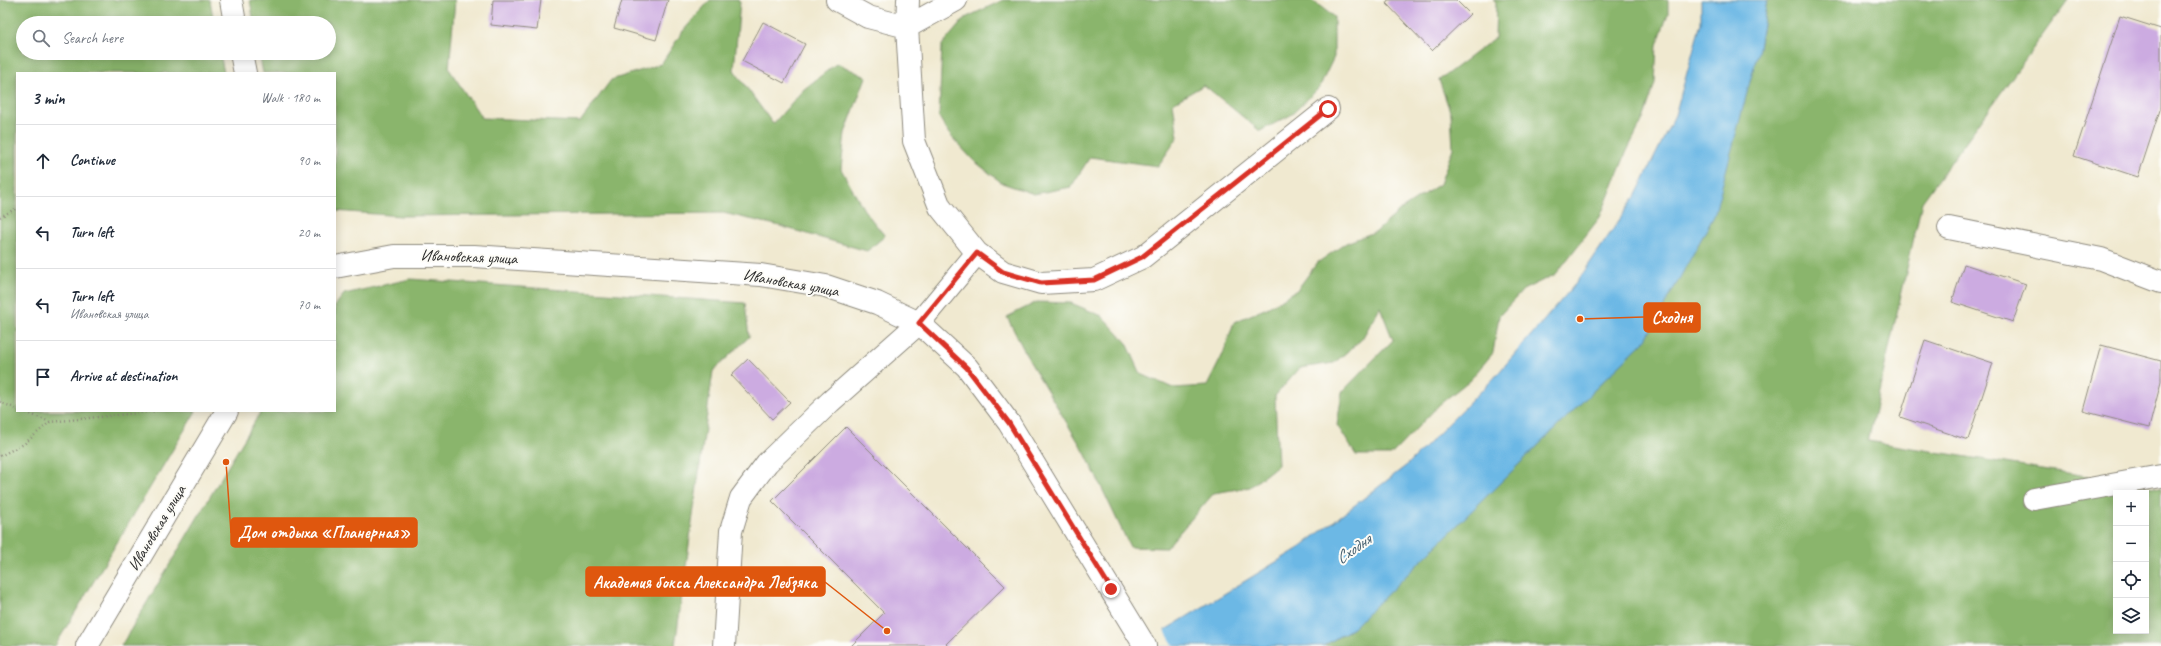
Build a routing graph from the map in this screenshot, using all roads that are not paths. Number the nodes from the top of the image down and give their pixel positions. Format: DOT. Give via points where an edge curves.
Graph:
graph roads {
  1 [pos="231,0"];
  2 [pos="837,0"];
  3 [pos="908,0"];
  4 [pos="956,0"];
  5 [pos="234,16"];
  6 [pos="907,27"];
  7 [pos="242,60"];
  8 [pos="245,72"];
  9 [pos="1328,109"];
  10 [pos="1949,228"];
  11 [pos="977,253"];
  12 [pos="336,266"];
  13 [pos="2161,282"];
  14 [pos="919,323"];
  15 [pos="226,412"];
  16 [pos="2161,476"];
  17 [pos="2034,499"];
  18 [pos="87,646"];
  19 [pos="724,646"];
  20 [pos="1145,646"];
  1 -- 5 [label="street"];
  2 -- 6 [label="street" via="868,17"];
  3 -- 6 [label="street"];
  4 -- 6 [label="street"];
  6 -- 11 [label="street" via="914,141 940,207"];
  7 -- 8 [label="street"];
  9 -- 11 [label="street" via="1142,257 1094,280 1041,283 1003,272"];
  10 -- 13 [label="street" via="2101,259"];
  11 -- 14 [label="street"];
  12 -- 14 [label="street, Ивановская улица" via="394,256 474,256 760,275 826,286 877,303"];
  14 -- 19 [label="street" via="830,402 767,463 741,498 732,532"];
  14 -- 20 [label="street, Ивановская улица" via="967,368 1009,423"];
  15 -- 18 [label="street, Ивановская улица"];
  16 -- 17 [label="street"];
}
